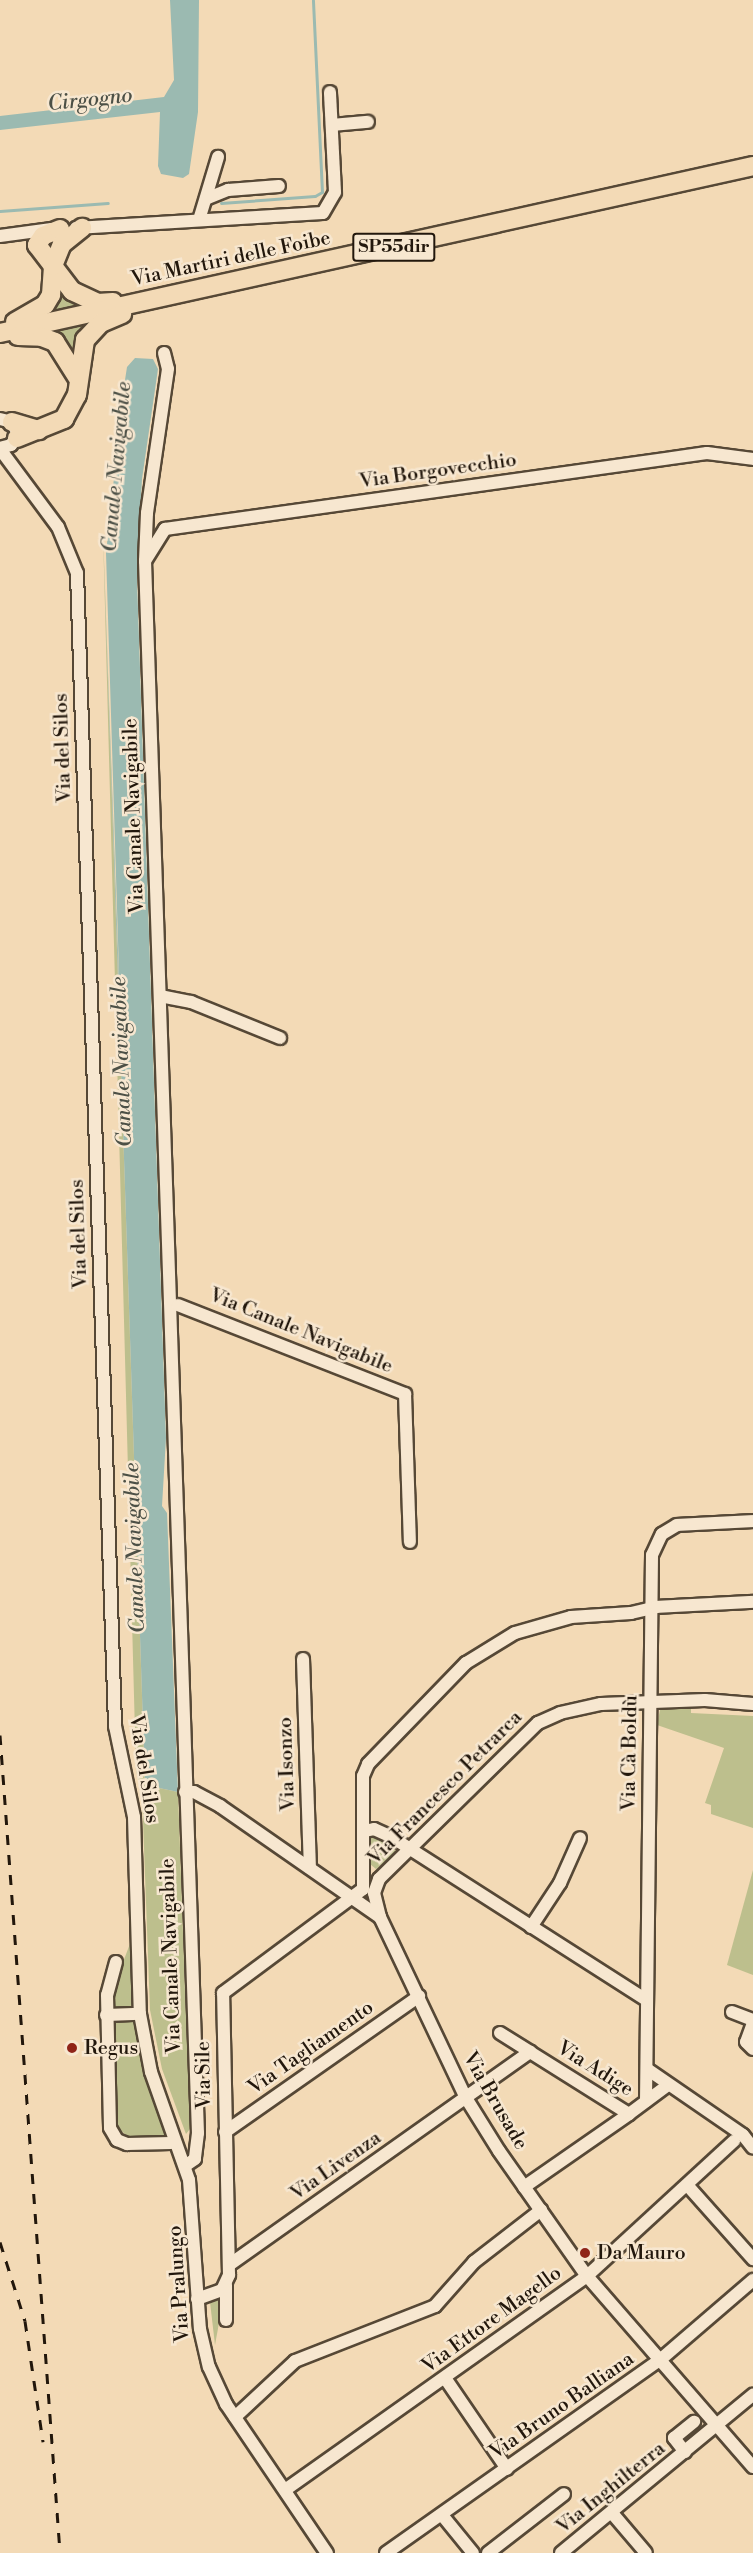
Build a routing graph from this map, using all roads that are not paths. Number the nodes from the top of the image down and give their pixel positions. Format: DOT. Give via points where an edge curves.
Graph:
graph roads {
  1 [pos="330,92"];
  2 [pos="368,122"];
  3 [pos="332,125"];
  4 [pos="218,158"];
  5 [pos="753,166"];
  6 [pos="279,186"];
  7 [pos="208,198"];
  8 [pos="199,220"];
  9 [pos="82,228"];
  10 [pos="60,229"];
  11 [pos="2,235"];
  12 [pos="37,245"];
  13 [pos="53,266"];
  14 [pos="159,298"];
  15 [pos="0,333"];
  16 [pos="164,353"];
  17 [pos="79,382"];
  18 [pos="11,430"];
  19 [pos="0,448"];
  20 [pos="753,459"];
  21 [pos="15,469"];
  22 [pos="147,515"];
  23 [pos="165,529"];
  24 [pos="146,561"];
  25 [pos="160,996"];
  26 [pos="280,1038"];
  27 [pos="168,1279"];
  28 [pos="178,1305"];
  29 [pos="172,1380"];
  30 [pos="753,1521"];
  31 [pos="410,1542"];
  32 [pos="753,1602"];
  33 [pos="651,1609"];
  34 [pos="303,1659"];
  35 [pos="650,1702"];
  36 [pos="753,1704"];
  37 [pos="184,1792"];
  38 [pos="364,1831"];
  39 [pos="580,1838"];
  40 [pos="411,1850"];
  41 [pos="364,1864"];
  42 [pos="310,1868"];
  43 [pos="381,1876"];
  44 [pos="353,1897"];
  45 [pos="380,1917"];
  46 [pos="531,1927"];
  47 [pos="116,1962"];
  48 [pos="419,1996"];
  49 [pos="645,1999"];
  50 [pos="732,2012"];
  51 [pos="140,2013"];
  52 [pos="106,2015"];
  53 [pos="753,2021"];
  54 [pos="500,2033"];
  55 [pos="753,2049"];
  56 [pos="530,2052"];
  57 [pos="647,2069"];
  58 [pos="668,2085"];
  59 [pos="465,2098"];
  60 [pos="646,2101"];
  61 [pos="629,2114"];
  62 [pos="753,2126"];
  63 [pos="225,2132"];
  64 [pos="741,2139"];
  65 [pos="175,2143"];
  66 [pos="186,2165"];
  67 [pos="688,2186"];
  68 [pos="524,2187"];
  69 [pos="541,2210"];
  70 [pos="753,2259"];
  71 [pos="229,2265"];
  72 [pos="587,2276"];
  73 [pos="753,2280"];
  74 [pos="226,2285"];
  75 [pos="197,2299"];
  76 [pos="226,2320"];
  77 [pos="660,2360"];
  78 [pos="445,2378"];
  79 [pos="753,2395"];
  80 [pos="235,2417"];
  81 [pos="694,2422"];
  82 [pos="716,2425"];
  83 [pos="685,2452"];
  84 [pos="753,2467"];
  85 [pos="507,2469"];
  86 [pos="285,2490"];
  87 [pos="564,2494"];
  88 [pos="612,2513"];
  89 [pos="442,2515"];
  90 [pos="315,2536"];
  91 [pos="318,2553"];
  92 [pos="327,2553"];
  93 [pos="386,2553"];
  94 [pos="474,2553"];
  95 [pos="488,2553"];
  96 [pos="561,2553"];
  97 [pos="646,2553"];
  1 -- 3 [label="street"];
  2 -- 3 [label="street"];
  3 -- 8 [label="street" via="335,192 323,213"];
  4 -- 7 [label="street"];
  5 -- 14 [label="highway, Via Martiri delle Foibe / SP55dir"];
  6 -- 7 [label="street" via="228,190"];
  7 -- 8 [label="street"];
  8 -- 9 [label="street"];
  9 -- 10 [label="street"];
  9 -- 12 [label="street"];
  9 -- 13 [label="highway" via="62,244"];
  10 -- 11 [label="street"];
  10 -- 12 [label="highway" via="43,236"];
  11 -- 12 [label="street" via="27,238"];
  12 -- 13 [label="highway"];
  13 -- 14 [label="highway" via="72,291 83,298 104,303"];
  13 -- 15 [label="highway" via="51,295 45,304"];
  14 -- 15 [label="highway, Via Martiri delle Foibe / SP55dir"];
  14 -- 17 [label="highway" via="93,330 81,351"];
  15 -- 17 [label="highway" via="42,336 55,342"];
  16 -- 22 [label="street, Via Canale Navigabile" via="168,369"];
  17 -- 18 [label="highway" via="73,406 64,419 39,430"];
  18 -- 19 [label="street"];
  18 -- 21 [label="street"];
  19 -- 21 [label="street, Via del Silos"];
  20 -- 23 [label="street, Via Borgovecchio" via="724,452 698,454"];
  21 -- 51 [label="street, Via del Silos" via="58,527 77,573 116,1726 134,1817"];
  22 -- 23 [label="street"];
  22 -- 24 [label="street, Via Canale Navigabile"];
  23 -- 24 [label="street"];
  24 -- 25 [label="street, Via Canale Navigabile"];
  25 -- 26 [label="street" via="191,1002"];
  25 -- 27 [label="street, Via Canale Navigabile"];
  27 -- 28 [label="street, Via Canale Navigabile"];
  27 -- 29 [label="street, Via Canale Navigabile"];
  28 -- 29 [label="street, Via Canale Navigabile" via="176,1371"];
  28 -- 31 [label="street, Via Canale Navigabile" via="405,1394"];
  29 -- 37 [label="street, Via Canale Navigabile"];
  30 -- 33 [label="street, Via Cà Boldù" via="683,1524 662,1534 652,1555"];
  32 -- 33 [label="street"];
  33 -- 35 [label="street, Via Cà Boldù"];
  33 -- 38 [label="street" via="541,1623 494,1643 475,1656 365,1768"];
  34 -- 42 [label="street, Via Isonzo"];
  35 -- 36 [label="street, Via Francesco Petrarca"];
  35 -- 40 [label="street, Via Francesco Petrarca" via="586,1706 538,1723"];
  35 -- 49 [label="street, Via Cà Boldù"];
  37 -- 42 [label="street, Via Brusade" via="206,1797"];
  37 -- 66 [label="street, Via Canale Navigabile" via="198,2133 195,2160"];
  38 -- 40 [label="street" via="380,1830"];
  38 -- 41 [label="street"];
  39 -- 46 [label="street" via="560,1883"];
  40 -- 43 [label="street, Via Francesco Petrarca"];
  40 -- 46 [label="street"];
  41 -- 43 [label="street" via="365,1869"];
  41 -- 44 [label="street" via="363,1889"];
  42 -- 44 [label="street, Via Brusade"];
  43 -- 45 [label="street, Via Francesco Petrarca" via="374,1893"];
  44 -- 45 [label="street, Via Brusade"];
  44 -- 63 [label="street, Via Sile" via="223,1993"];
  45 -- 48 [label="street, Via Brusade"];
  46 -- 49 [label="street"];
  47 -- 52 [label="street" via="109,1981"];
  48 -- 59 [label="street, Via Brusade"];
  48 -- 63 [label="street, Via Tagliamento"];
  49 -- 57 [label="street, Via Cà Boldù"];
  50 -- 53 [label="street"];
  51 -- 52 [label="street"];
  51 -- 65 [label="street, Via del Silos" via="151,2072"];
  52 -- 65 [label="street" via="110,2128 117,2140 128,2144"];
  53 -- 55 [label="street" via="746,2042"];
  54 -- 56 [label="street, Via Adige"];
  56 -- 59 [label="street, Via Adige"];
  56 -- 61 [label="street, Via Adige"];
  57 -- 58 [label="street"];
  57 -- 60 [label="street, Via Cà Boldù"];
  58 -- 60 [label="street, Via Adige"];
  58 -- 64 [label="street" via="723,2122 728,2136"];
  59 -- 68 [label="street, Via Brusade"];
  59 -- 71 [label="street, Via Livenza"];
  60 -- 61 [label="street, Via Adige"];
  61 -- 68 [label="street"];
  62 -- 64 [label="street, Via Ettore Magello"];
  63 -- 71 [label="street, Via Sile"];
  64 -- 67 [label="street, Via Ettore Magello"];
  65 -- 66 [label="street, Via Pralungo"];
  66 -- 75 [label="street, Via Pralungo" via="194,2214"];
  67 -- 70 [label="street"];
  67 -- 72 [label="street, Via Ettore Magello"];
  68 -- 69 [label="street, Via Brusade"];
  69 -- 72 [label="street, Via Brusade"];
  69 -- 80 [label="street" via="474,2262 435,2306 295,2361"];
  71 -- 74 [label="street, Via Sile"];
  72 -- 77 [label="street, Via Brusade"];
  72 -- 78 [label="street, Via Ettore Magello"];
  73 -- 77 [label="street, Via Bruno Balliana"];
  74 -- 75 [label="street" via="211,2296"];
  74 -- 76 [label="street, Via Sile"];
  75 -- 80 [label="street, Via Pralungo" via="207,2361"];
  77 -- 82 [label="street, Via Brusade"];
  77 -- 85 [label="street, Via Bruno Balliana"];
  78 -- 85 [label="street"];
  78 -- 86 [label="street, Via Ettore Magello"];
  79 -- 82 [label="street, Via Inghilterra"];
  80 -- 86 [label="street, Via Pralungo"];
  81 -- 83 [label="street, Via Inghilterra" via="674,2438"];
  82 -- 83 [label="street, Via Inghilterra"];
  82 -- 84 [label="street, Via Brusade"];
  83 -- 88 [label="street, Via Inghilterra"];
  85 -- 89 [label="street, Via Bruno Balliana"];
  86 -- 90 [label="street, Via Pralungo"];
  87 -- 95 [label="street"];
  88 -- 96 [label="street, Via Inghilterra"];
  88 -- 97 [label="street"];
  89 -- 93 [label="street, Via Bruno Balliana"];
  89 -- 94 [label="street"];
  90 -- 91 [label="street, Via Pralungo"];
  90 -- 92 [label="street, Via Pralungo"];
}
